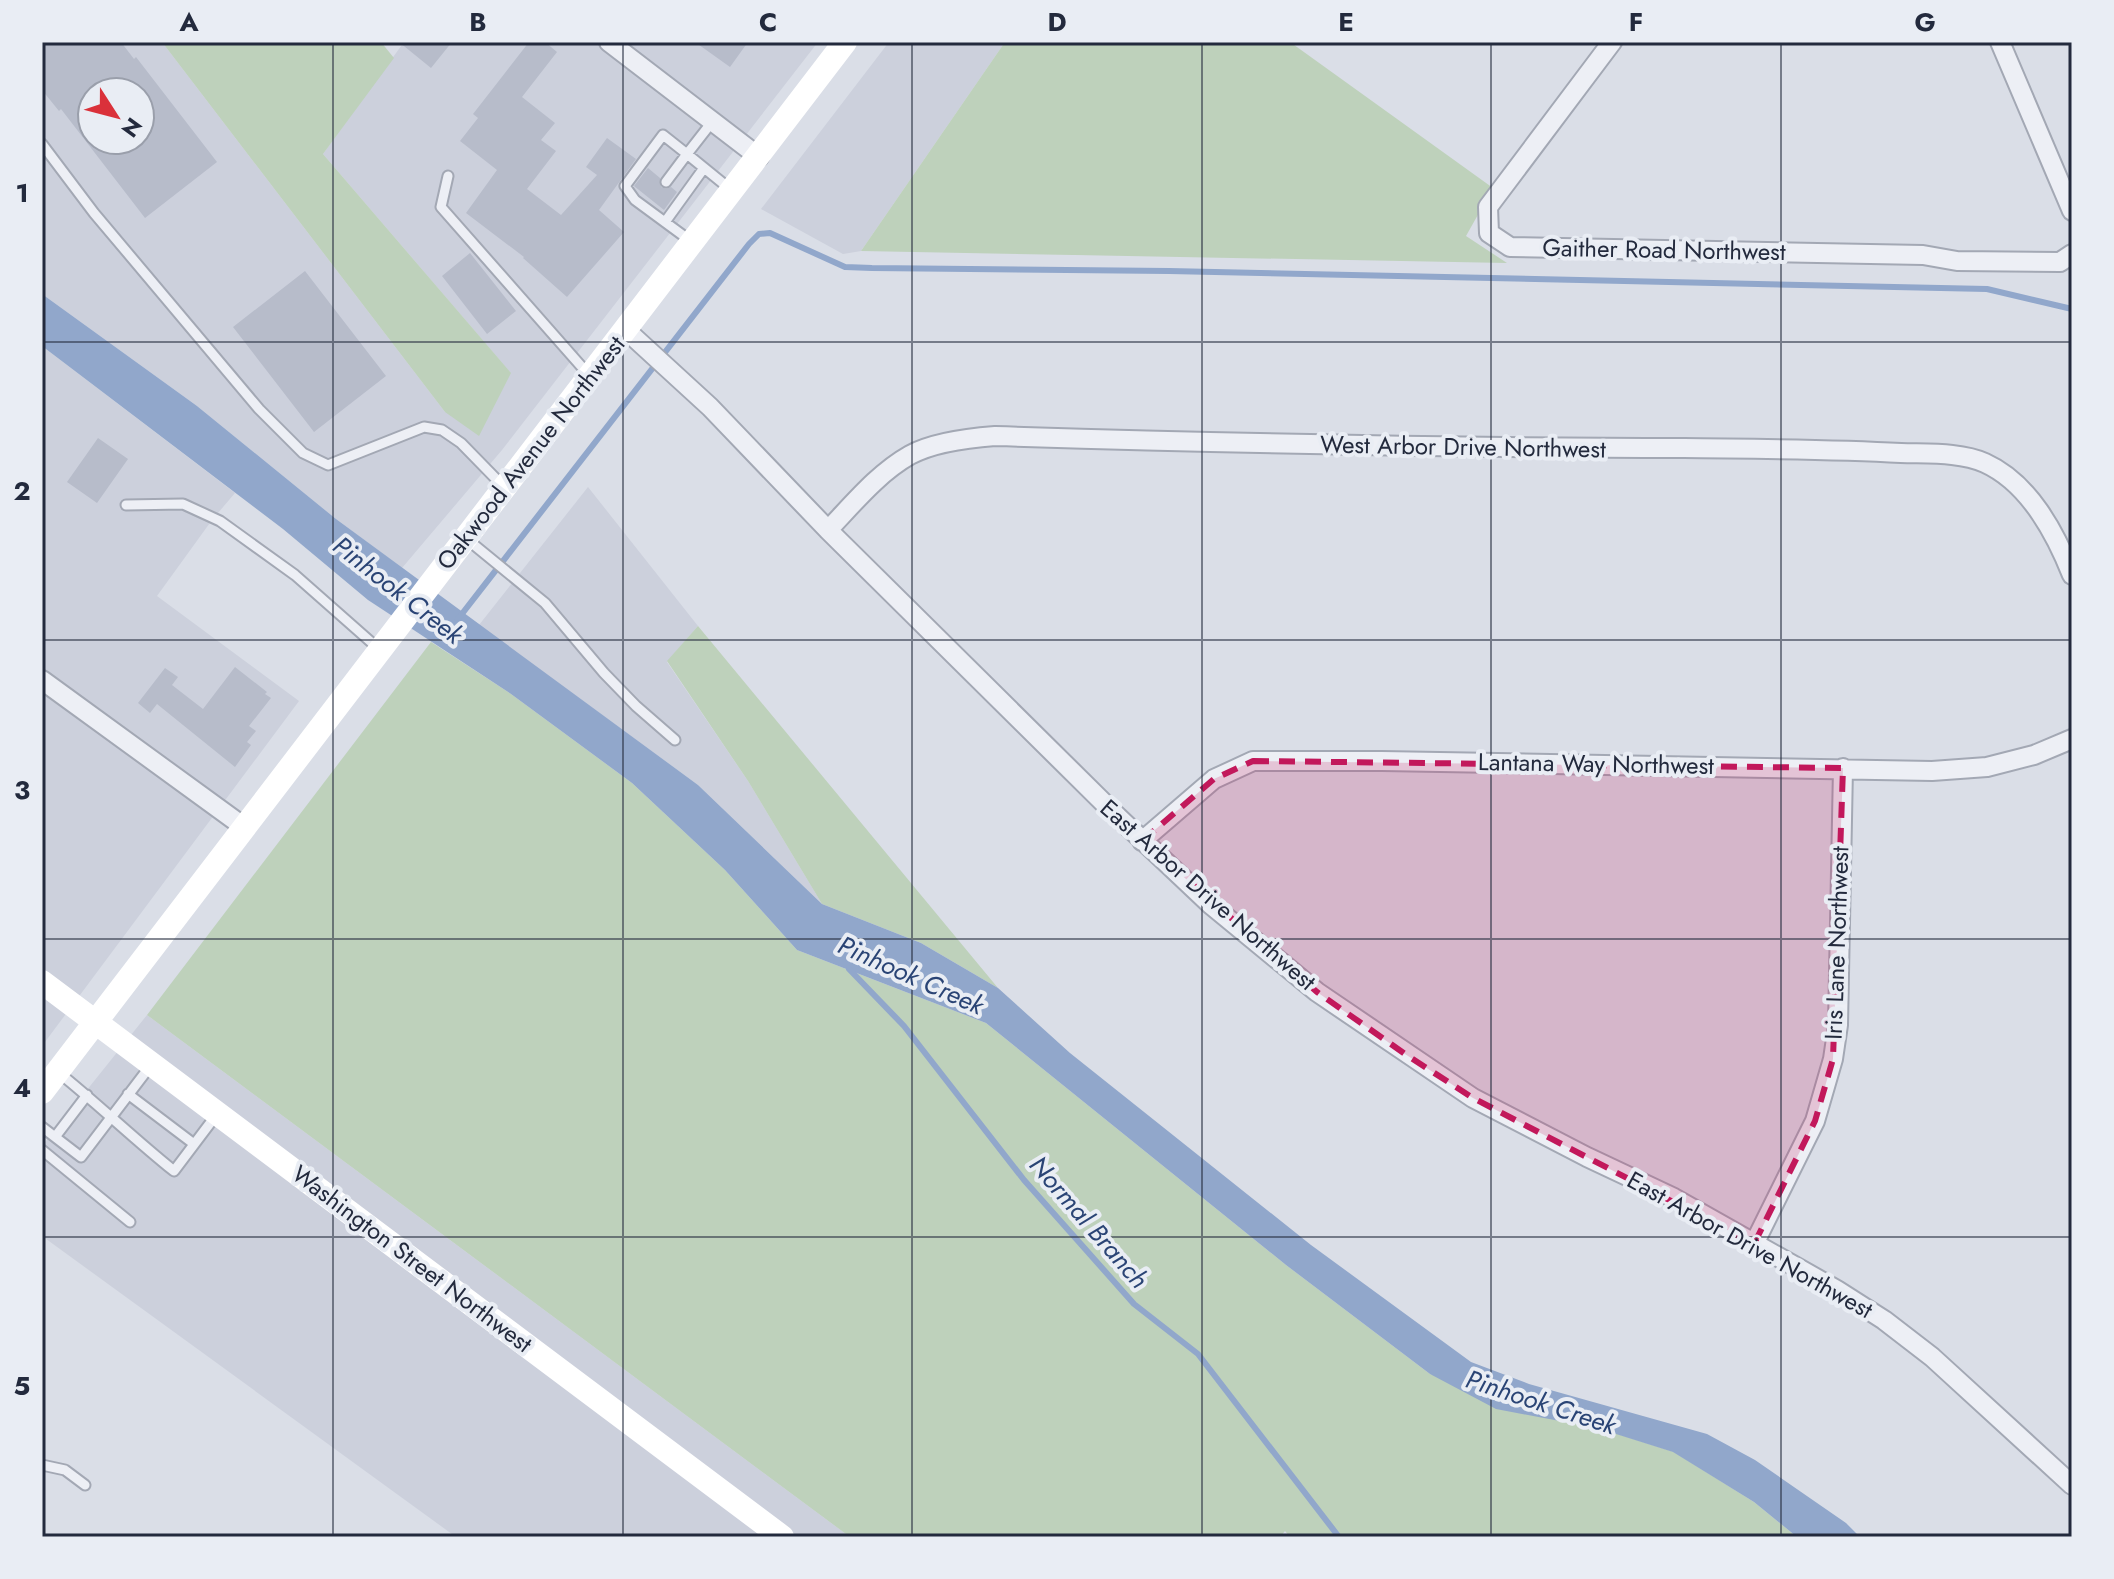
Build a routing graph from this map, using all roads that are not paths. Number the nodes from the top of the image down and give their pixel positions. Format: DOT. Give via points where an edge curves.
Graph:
graph roads {
  1 [pos="609,42"];
  2 [pos="1612,42"];
  3 [pos="2000,42"];
  4 [pos="842,45"];
  5 [pos="712,122"];
  6 [pos="42,144"];
  7 [pos="687,154"];
  8 [pos="759,157"];
  9 [pos="704,168"];
  10 [pos="448,176"];
  11 [pos="666,182"];
  12 [pos="733,191"];
  13 [pos="2072,211"];
  14 [pos="665,222"];
  15 [pos="693,243"];
  16 [pos="2072,254"];
  17 [pos="626,330"];
  18 [pos="590,376"];
  19 [pos="504,488"];
  20 [pos="126,505"];
  21 [pos="828,530"];
  22 [pos="465,538"];
  23 [pos="2072,575"];
  24 [pos="380,650"];
  25 [pos="42,680"];
  26 [pos="2072,739"];
  27 [pos="675,740"];
  28 [pos="1843,768"];
  29 [pos="244,827"];
  30 [pos="1142,841"];
  31 [pos="42,982"];
  32 [pos="96,1022"];
  33 [pos="152,1064"];
  34 [pos="58,1072"];
  35 [pos="42,1092"];
  36 [pos="128,1094"];
  37 [pos="87,1095"];
  38 [pos="218,1113"];
  39 [pos="113,1116"];
  40 [pos="42,1127"];
  41 [pos="55,1137"];
  42 [pos="194,1144"];
  43 [pos="42,1150"];
  44 [pos="130,1222"];
  45 [pos="1754,1244"];
  46 [pos="42,1465"];
  47 [pos="85,1485"];
  48 [pos="2072,1485"];
  49 [pos="782,1537"];
  1 -- 5 [label="street"];
  2 -- 16 [label="street, Gaither Road Northwest" via="1488,207 1489,233 1510,247 1923,255 1972,261 2060,262"];
  3 -- 13 [label="street"];
  4 -- 8 [label="street, Oakwood Avenue Northwest"];
  5 -- 7 [label="lane"];
  5 -- 8 [label="street"];
  6 -- 19 [label="lane" via="259,409 303,453 328,465 424,427 442,430"];
  7 -- 9 [label="lane"];
  7 -- 11 [label="lane"];
  7 -- 14 [label="lane" via="663,135 625,186"];
  8 -- 12 [label="street, Oakwood Avenue Northwest"];
  9 -- 12 [label="lane"];
  9 -- 14 [label="lane"];
  10 -- 18 [label="lane" via="441,207"];
  12 -- 15 [label="street, Oakwood Avenue Northwest"];
  14 -- 15 [label="lane"];
  15 -- 17 [label="street, Oakwood Avenue Northwest"];
  17 -- 18 [label="street, Oakwood Avenue Northwest"];
  17 -- 21 [label="street, East Arbor Drive Northwest" via="710,407"];
  18 -- 19 [label="street, Oakwood Avenue Northwest"];
  19 -- 22 [label="street, Oakwood Avenue Northwest"];
  20 -- 24 [label="lane" via="183,504 220,521 295,575"];
  21 -- 23 [label="street, West Arbor Drive Northwest" via="882,475 912,454 995,436 1408,448 1816,449 1982,461 2032,501"];
  21 -- 30 [label="street, East Arbor Drive Northwest"];
  22 -- 24 [label="street, Oakwood Avenue Northwest"];
  22 -- 27 [label="lane" via="545,603 636,706"];
  24 -- 29 [label="street, Oakwood Avenue Northwest"];
  25 -- 29 [label="street"];
  26 -- 28 [label="street, Lantana Way Northwest" via="1987,767"];
  28 -- 30 [label="street, Lantana Way Northwest" via="1253,761 1214,779"];
  28 -- 45 [label="street, Iris Lane Northwest" via="1833,1059 1815,1121"];
  29 -- 32 [label="street, Oakwood Avenue Northwest"];
  30 -- 45 [label="street, East Arbor Drive Northwest" via="1317,992 1405,1054 1473,1098"];
  31 -- 32 [label="street, Washington Street Northwest"];
  32 -- 33 [label="street, Washington Street Northwest"];
  32 -- 34 [label="street, Oakwood Avenue Northwest"];
  33 -- 36 [label="lane"];
  33 -- 38 [label="street, Washington Street Northwest"];
  34 -- 35 [label="street, Oakwood Avenue Northwest"];
  34 -- 37 [label="lane"];
  36 -- 39 [label="lane"];
  36 -- 42 [label="lane"];
  37 -- 39 [label="lane"];
  37 -- 41 [label="lane"];
  38 -- 42 [label="lane"];
  38 -- 49 [label="street, Washington Street Northwest"];
  39 -- 41 [label="lane" via="81,1157"];
  39 -- 42 [label="lane" via="174,1171"];
  40 -- 41 [label="lane"];
  43 -- 44 [label="lane"];
  45 -- 48 [label="street, East Arbor Drive Northwest" via="1884,1320"];
  46 -- 47 [label="lane" via="65,1470"];
}
